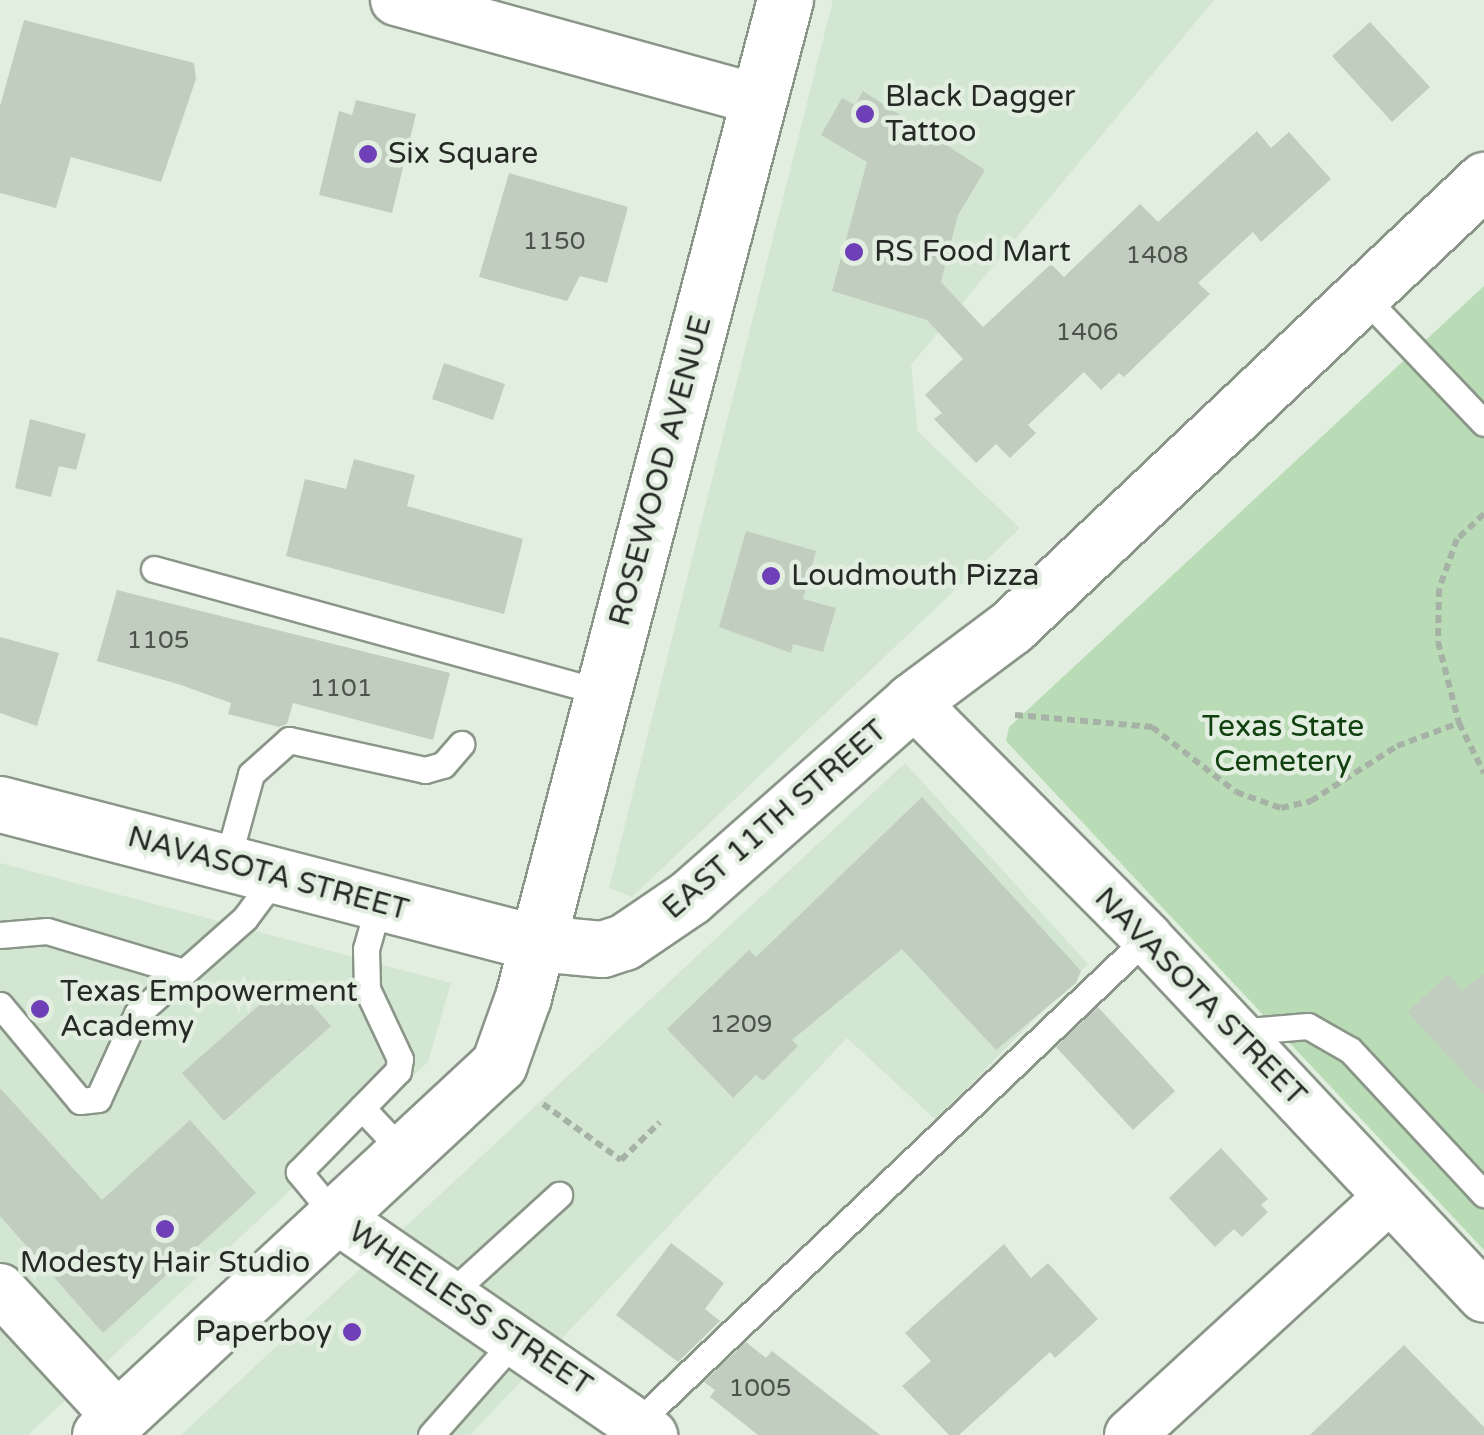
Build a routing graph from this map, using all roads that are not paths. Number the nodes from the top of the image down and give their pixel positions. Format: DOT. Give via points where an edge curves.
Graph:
graph roads {
  1 [pos="396,0"];
  2 [pos="785,0"];
  3 [pos="760,100"];
  4 [pos="1484,180"];
  5 [pos="1361,294"];
  6 [pos="1484,422"];
  7 [pos="154,569"];
  8 [pos="603,693"];
  9 [pos="912,700"];
  10 [pos="461,744"];
  11 [pos="0,804"];
  12 [pos="252,868"];
  13 [pos="379,903"];
  14 [pos="0,935"];
  15 [pos="1147,938"];
  16 [pos="537,943"];
  17 [pos="184,972"];
  18 [pos="0,1005"];
  19 [pos="1236,1032"];
  20 [pos="362,1108"];
  21 [pos="407,1156"];
  22 [pos="1484,1194"];
  23 [pos="559,1195"];
  24 [pos="1390,1197"];
  25 [pos="338,1218"];
  26 [pos="0,1289"];
  27 [pos="449,1295"];
  28 [pos="1484,1297"];
  29 [pos="515,1340"];
  30 [pos="109,1426"];
  31 [pos="644,1429"];
  32 [pos="431,1435"];
  33 [pos="1130,1435"];
  1 -- 3 [label="street"];
  2 -- 3 [label="street, ROSEWOOD AVENUE"];
  3 -- 8 [label="street, ROSEWOOD AVENUE"];
  4 -- 5 [label="street, EAST 11TH STREET"];
  5 -- 6 [label="lane"];
  5 -- 9 [label="street, EAST 11TH STREET" via="1011,628"];
  7 -- 8 [label="lane"];
  8 -- 16 [label="street, ROSEWOOD AVENUE"];
  9 -- 15 [label="street, NAVASOTA STREET"];
  9 -- 16 [label="street, EAST 11TH STREET" via="649,930 602,949"];
  10 -- 12 [label="lane" via="443,765 426,770 289,740 251,774"];
  11 -- 12 [label="street, NAVASOTA STREET"];
  12 -- 13 [label="street, NAVASOTA STREET"];
  12 -- 17 [label="lane" via="244,918"];
  13 -- 16 [label="street, NAVASOTA STREET"];
  13 -- 20 [label="lane" via="366,950 367,989 400,1060 398,1071"];
  14 -- 17 [label="lane" via="46,931"];
  15 -- 19 [label="street, NAVASOTA STREET"];
  15 -- 31 [label="lane"];
  16 -- 21 [label="street" via="499,1064"];
  17 -- 18 [label="lane" via="136,1014 98,1099 80,1101"];
  19 -- 22 [label="lane" via="1308,1026 1350,1050"];
  19 -- 24 [label="street, NAVASOTA STREET"];
  20 -- 21 [label="lane"];
  20 -- 25 [label="lane" via="299,1172"];
  21 -- 25 [label="street"];
  23 -- 27 [label="lane"];
  24 -- 28 [label="street, NAVASOTA STREET"];
  24 -- 33 [label="street"];
  25 -- 27 [label="street, WHEELESS STREET"];
  25 -- 30 [label="street"];
  26 -- 30 [label="street"];
  27 -- 29 [label="street, WHEELESS STREET"];
  29 -- 31 [label="street, WHEELESS STREET"];
  29 -- 32 [label="lane"];
}
